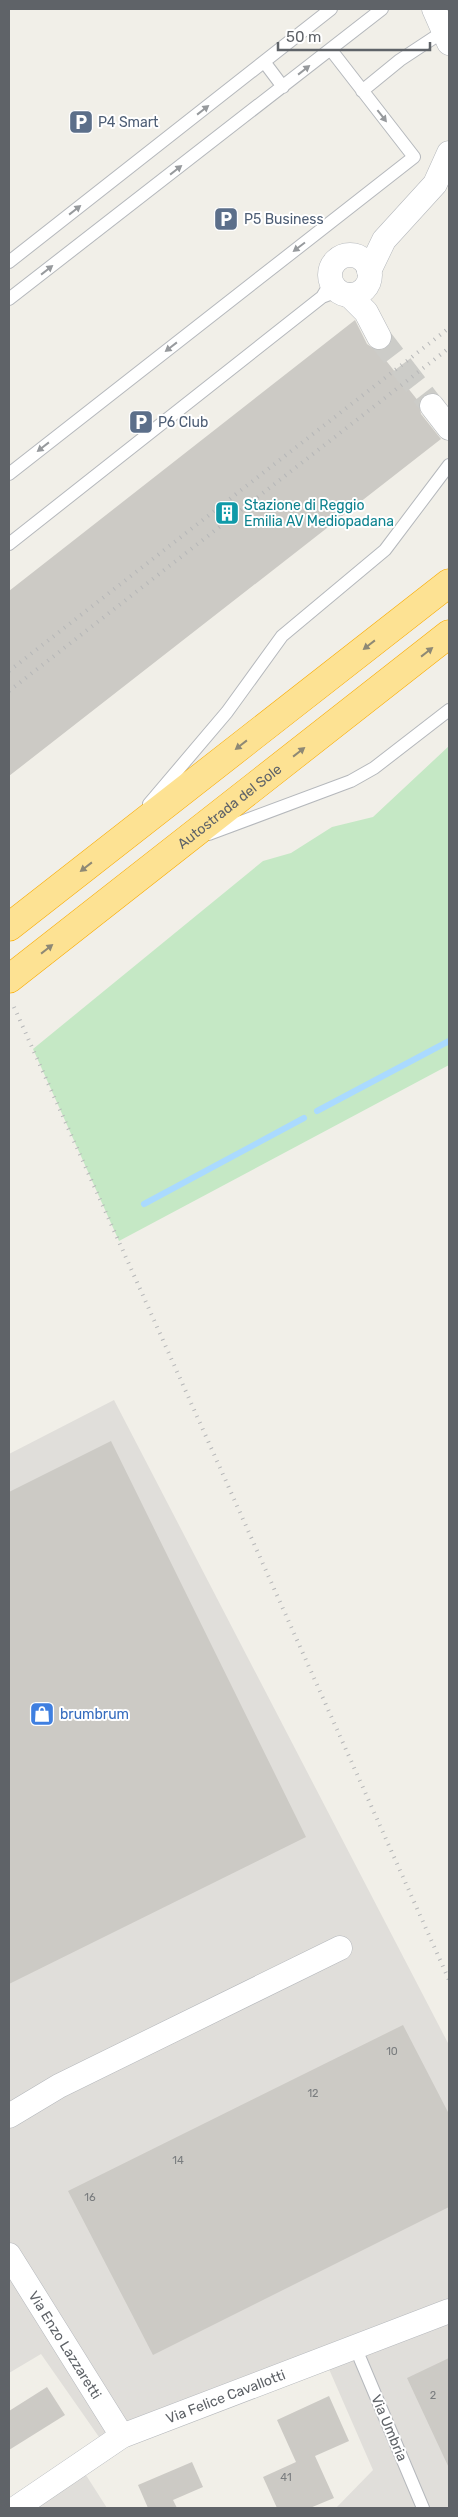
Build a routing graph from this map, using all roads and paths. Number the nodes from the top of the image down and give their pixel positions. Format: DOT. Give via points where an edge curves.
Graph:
graph roads {
  1 [pos="331,9"];
  2 [pos="382,9"];
  3 [pos="434,9"];
  4 [pos="447,37"];
  5 [pos="331,50"];
  6 [pos="264,63"];
  7 [pos="283,87"];
  8 [pos="362,90"];
  9 [pos="449,153"];
  10 [pos="442,181"];
  11 [pos="9,262"];
  12 [pos="347,283"];
  13 [pos="9,300"];
  14 [pos="379,337"];
  15 [pos="432,406"];
  16 [pos="449,428"];
  17 [pos="449,465"];
  18 [pos="9,474"];
  19 [pos="9,544"];
  20 [pos="449,583"];
  21 [pos="449,634"];
  22 [pos="449,710"];
  23 [pos="117,842"];
  24 [pos="181,844"];
  25 [pos="9,927"];
  26 [pos="9,979"];
  27 [pos="340,1948"];
  28 [pos="9,2116"];
  29 [pos="9,2255"];
  30 [pos="449,2311"];
  31 [pos="356,2349"];
  32 [pos="122,2436"];
  33 [pos="16,2508"];
  34 [pos="423,2508"];
  1 -- 6 [label="lane"];
  2 -- 5 [label="lane"];
  3 -- 4 [label="street"];
  4 -- 8 [label="lane" via="400,60"];
  7 -- 5 [label="lane, one-way"];
  5 -- 8 [label="lane"];
  6 -- 7 [label="lane"];
  11 -- 6 [label="lane, one-way"];
  13 -- 7 [label="lane, one-way"];
  8 -- 18 [label="lane, one-way" via="414,157"];
  9 -- 10 [label="street"];
  10 -- 12 [label="street"];
  12 -- 14 [label="street"];
  12 -- 19 [label="lane"];
  15 -- 16 [label="street"];
  17 -- 23 [label="lane" via="384,550 282,636 227,712"];
  20 -- 23 [label="highway, one-way"];
  24 -- 21 [label="highway, Autostrada del Sole, one-way"];
  22 -- 24 [label="lane" via="374,768 350,781"];
  23 -- 25 [label="highway, one-way"];
  26 -- 24 [label="highway, Autostrada del Sole, one-way"];
  27 -- 28 [label="street" via="59,2086"];
  29 -- 32 [label="street, Via Enzo Lazzaretti"];
  30 -- 31 [label="street, Via Felice Cavallotti"];
  31 -- 32 [label="street, Via Felice Cavallotti"];
  31 -- 34 [label="lane, Via Umbria"];
  32 -- 33 [label="street, Via Felice Cavallotti"];
}
